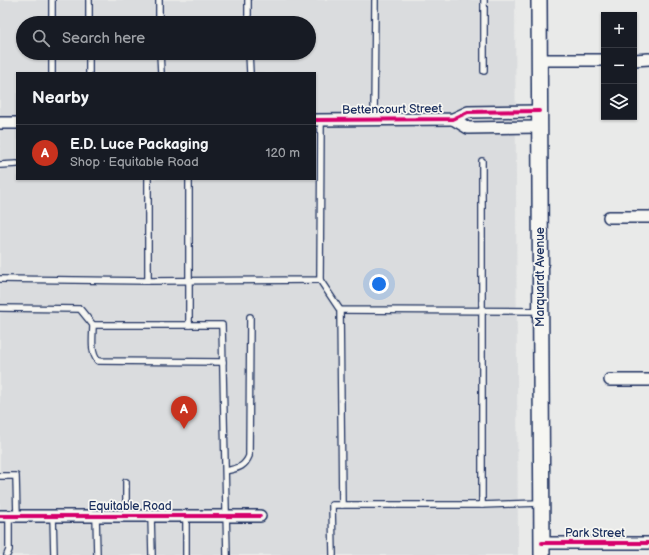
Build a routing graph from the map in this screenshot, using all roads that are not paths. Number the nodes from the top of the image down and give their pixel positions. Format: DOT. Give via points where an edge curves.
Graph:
graph roads {
  1 [pos="52,0"];
  2 [pos="89,0"];
  3 [pos="159,0"];
  4 [pos="248,0"];
  5 [pos="375,0"];
  6 [pos="484,0"];
  7 [pos="539,0"];
  8 [pos="52,16"];
  9 [pos="89,16"];
  10 [pos="159,16"];
  11 [pos="248,16"];
  12 [pos="649,59"];
  13 [pos="52,60"];
  14 [pos="89,60"];
  15 [pos="160,60"];
  16 [pos="249,60"];
  17 [pos="539,60"];
  18 [pos="601,60"];
  19 [pos="637,60"];
  20 [pos="484,71"];
  21 [pos="52,72"];
  22 [pos="89,72"];
  23 [pos="161,72"];
  24 [pos="250,72"];
  25 [pos="539,111"];
  26 [pos="374,119"];
  27 [pos="453,119"];
  28 [pos="318,120"];
  29 [pos="0,123"];
  30 [pos="16,123"];
  31 [pos="539,127"];
  32 [pos="482,161"];
  33 [pos="16,164"];
  34 [pos="0,165"];
  35 [pos="148,180"];
  36 [pos="189,180"];
  37 [pos="649,216"];
  38 [pos="609,217"];
  39 [pos="0,279"];
  40 [pos="320,280"];
  41 [pos="148,281"];
  42 [pos="189,281"];
  43 [pos="0,308"];
  44 [pos="340,310"];
  45 [pos="481,311"];
  46 [pos="540,312"];
  47 [pos="250,317"];
  48 [pos="93,325"];
  49 [pos="189,325"];
  50 [pos="223,362"];
  51 [pos="610,380"];
  52 [pos="649,380"];
  53 [pos="226,471"];
  54 [pos="0,476"];
  55 [pos="126,482"];
  56 [pos="541,503"];
  57 [pos="342,505"];
  58 [pos="482,505"];
  59 [pos="9,516"];
  60 [pos="53,516"];
  61 [pos="96,516"];
  62 [pos="126,516"];
  63 [pos="151,516"];
  64 [pos="186,516"];
  65 [pos="226,516"];
  66 [pos="260,516"];
  67 [pos="649,544"];
  68 [pos="542,549"];
  69 [pos="7,555"];
  70 [pos="54,555"];
  71 [pos="96,555"];
  72 [pos="152,555"];
  73 [pos="186,555"];
  74 [pos="227,555"];
  75 [pos="333,555"];
  1 -- 8 [label="lane"];
  2 -- 9 [label="lane"];
  3 -- 10 [label="lane"];
  4 -- 11 [label="lane"];
  5 -- 26 [label="lane"];
  6 -- 20 [label="lane"];
  7 -- 17 [label="main road, Marquardt Avenue"];
  12 -- 19 [label="street"];
  13 -- 21 [label="lane"];
  14 -- 22 [label="lane"];
  15 -- 23 [label="lane"];
  16 -- 24 [label="lane"];
  17 -- 18 [label="street"];
  17 -- 25 [label="main road, Marquardt Avenue"];
  25 -- 27 [label="street, Bettencourt Street" via="468,112"];
  25 -- 31 [label="main road, Marquardt Avenue"];
  26 -- 27 [label="street, Bettencourt Street"];
  26 -- 28 [label="street, Bettencourt Street"];
  27 -- 31 [label="street, Bettencourt Street" via="468,128"];
  28 -- 40 [label="lane"];
  29 -- 30 [label="street"];
  31 -- 46 [label="main road, Marquardt Avenue"];
  32 -- 45 [label="lane"];
  33 -- 34 [label="lane"];
  35 -- 41 [label="lane"];
  36 -- 42 [label="lane"];
  37 -- 38 [label="street"];
  39 -- 41 [label="lane"];
  40 -- 42 [label="lane"];
  40 -- 44 [label="lane"];
  41 -- 42 [label="lane"];
  42 -- 49 [label="lane"];
  43 -- 48 [label="lane" via="80,309"];
  44 -- 45 [label="lane"];
  44 -- 57 [label="lane"];
  45 -- 46 [label="lane"];
  45 -- 58 [label="lane"];
  46 -- 56 [label="main road, Marquardt Avenue"];
  47 -- 53 [label="lane" via="249,456 246,463"];
  48 -- 49 [label="lane"];
  48 -- 50 [label="lane" via="95,358 98,361"];
  49 -- 50 [label="lane" via="222,325"];
  50 -- 53 [label="lane"];
  51 -- 52 [label="street"];
  53 -- 65 [label="lane"];
  54 -- 59 [label="lane" via="16,476"];
  55 -- 62 [label="lane"];
  56 -- 58 [label="lane"];
  56 -- 68 [label="main road, Marquardt Avenue"];
  57 -- 58 [label="lane"];
  57 -- 75 [label="lane" via="332,505"];
  59 -- 60 [label="street, Equitable Road"];
  59 -- 69 [label="lane"];
  60 -- 61 [label="street, Equitable Road"];
  60 -- 70 [label="lane"];
  61 -- 62 [label="street, Equitable Road"];
  61 -- 71 [label="lane"];
  62 -- 63 [label="street, Equitable Road"];
  63 -- 64 [label="street, Equitable Road"];
  63 -- 72 [label="lane"];
  64 -- 65 [label="street, Equitable Road"];
  64 -- 73 [label="lane"];
  65 -- 66 [label="street, Equitable Road"];
  65 -- 74 [label="lane"];
  67 -- 68 [label="street, Park Street"];
}
